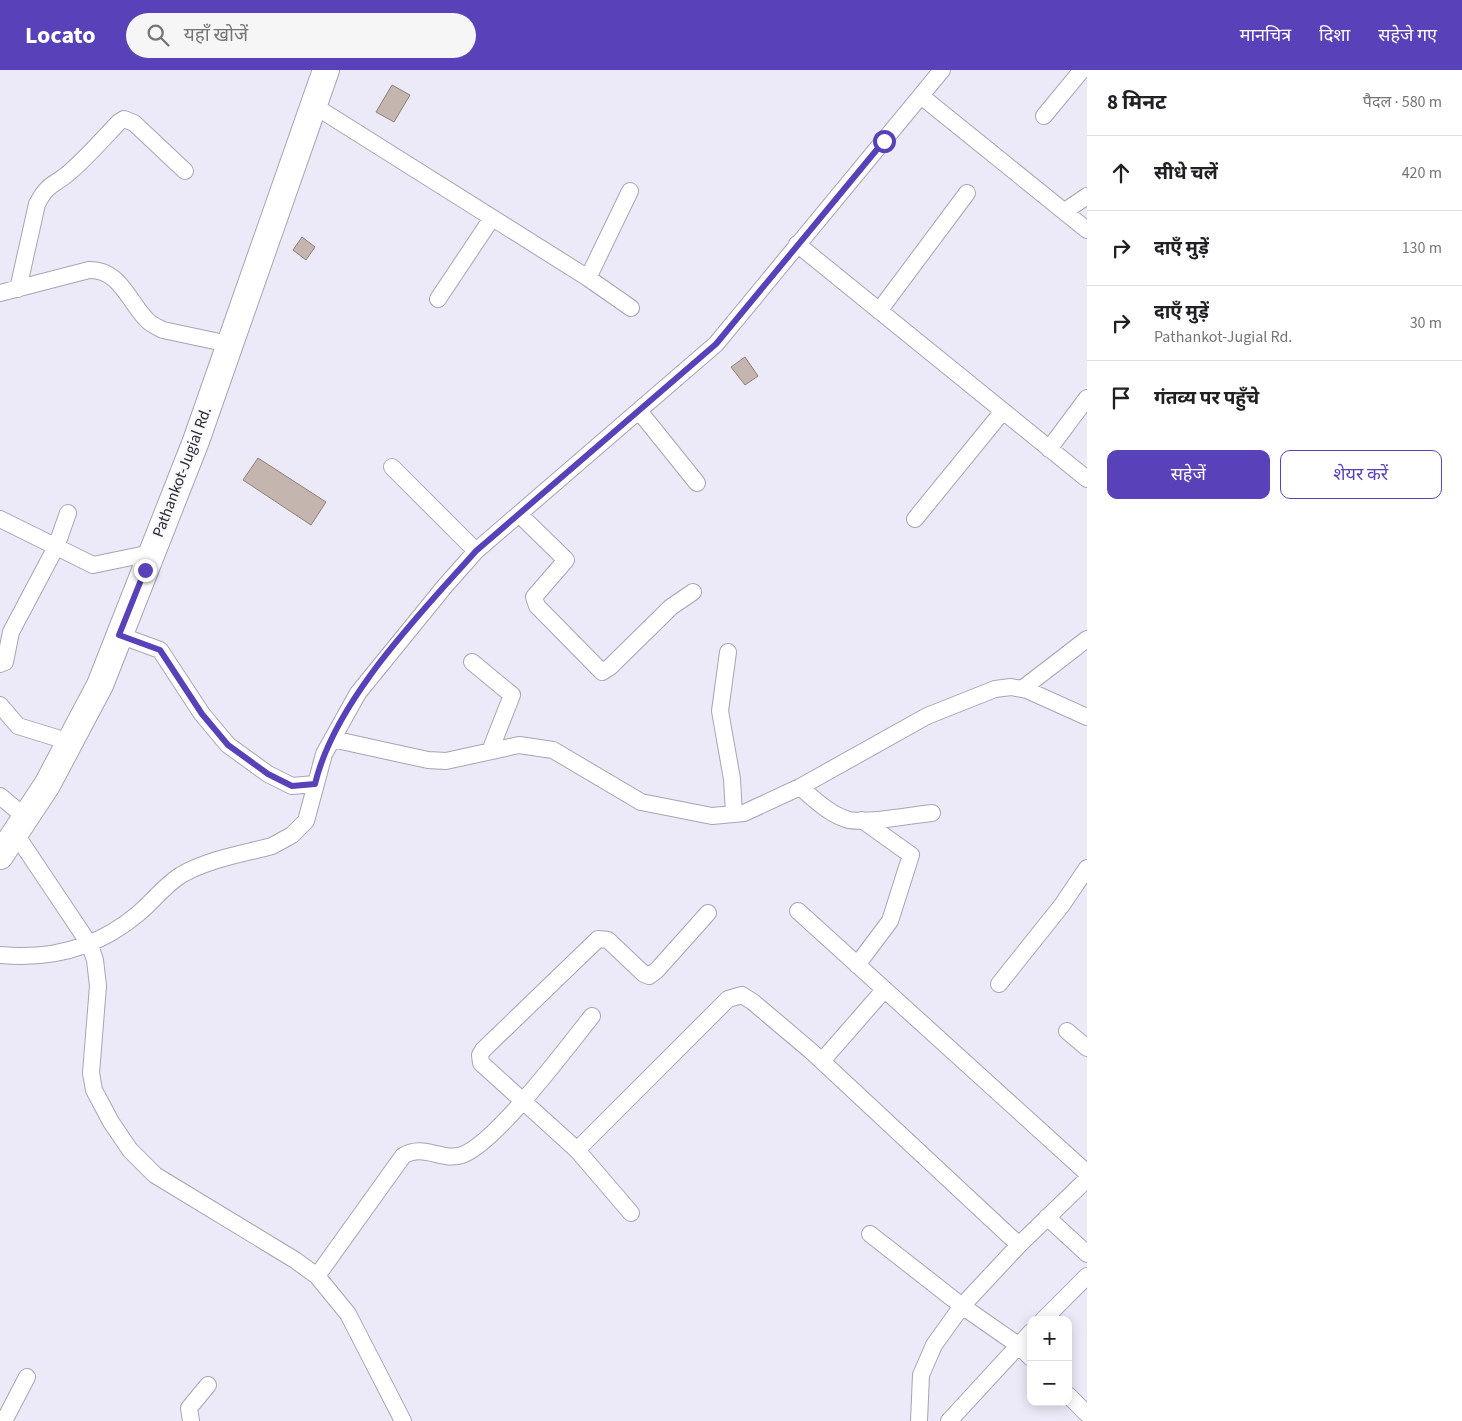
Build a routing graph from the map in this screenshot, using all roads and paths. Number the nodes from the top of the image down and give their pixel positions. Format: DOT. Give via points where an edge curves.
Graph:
graph roads {
  1 [pos="326,70"];
  2 [pos="942,70"];
  3 [pos="1082,70"];
  4 [pos="921,96"];
  5 [pos="313,105"];
  6 [pos="1044,116"];
  7 [pos="185,170"];
  8 [pos="630,191"];
  9 [pos="967,193"];
  10 [pos="1087,196"];
  11 [pos="1065,211"];
  12 [pos="492,218"];
  13 [pos="1087,230"];
  14 [pos="797,244"];
  15 [pos="588,278"];
  16 [pos="18,289"];
  17 [pos="0,293"];
  18 [pos="438,299"];
  19 [pos="632,308"];
  20 [pos="879,311"];
  21 [pos="230,344"];
  22 [pos="1087,398"];
  23 [pos="639,411"];
  24 [pos="1003,411"];
  25 [pos="1049,449"];
  26 [pos="392,466"];
  27 [pos="1087,479"];
  28 [pos="697,483"];
  29 [pos="68,513"];
  30 [pos="519,514"];
  31 [pos="0,519"];
  32 [pos="915,519"];
  33 [pos="56,547"];
  34 [pos="476,551"];
  35 [pos="151,554"];
  36 [pos="693,592"];
  37 [pos="119,635"];
  38 [pos="1087,639"];
  39 [pos="728,652"];
  40 [pos="472,662"];
  41 [pos="0,664"];
  42 [pos="1022,689"];
  43 [pos="0,705"];
  44 [pos="1087,717"];
  45 [pos="332,739"];
  46 [pos="70,742"];
  47 [pos="490,751"];
  48 [pos="315,784"];
  49 [pos="800,787"];
  50 [pos="0,796"];
  51 [pos="932,813"];
  52 [pos="734,814"];
  53 [pos="862,820"];
  54 [pos="20,825"];
  55 [pos="0,856"];
  56 [pos="1087,868"];
  57 [pos="798,911"];
  58 [pos="708,913"];
  59 [pos="90,945"];
  60 [pos="0,955"];
  61 [pos="857,964"];
  62 [pos="999,984"];
  63 [pos="884,990"];
  64 [pos="592,1016"];
  65 [pos="1067,1030"];
  66 [pos="1087,1048"];
  67 [pos="822,1061"];
  68 [pos="523,1101"];
  69 [pos="577,1150"];
  70 [pos="1087,1172"];
  71 [pos="1087,1179"];
  72 [pos="631,1213"];
  73 [pos="1047,1217"];
  74 [pos="870,1234"];
  75 [pos="1019,1244"];
  76 [pos="1087,1254"];
  77 [pos="317,1276"];
  78 [pos="1087,1276"];
  79 [pos="962,1306"];
  80 [pos="1047,1316"];
  81 [pos="1027,1336"];
  82 [pos="1018,1345"];
  83 [pos="1027,1354"];
  84 [pos="27,1376"];
  85 [pos="208,1385"];
  86 [pos="1072,1399"];
  87 [pos="1087,1414"];
  88 [pos="4,1421"];
  89 [pos="191,1421"];
  90 [pos="403,1421"];
  91 [pos="919,1421"];
  92 [pos="949,1421"];
  1 -- 5 [label="main road, Pathankot-Jugial Rd."];
  2 -- 4 [label="street"];
  3 -- 6 [label="street"];
  4 -- 11 [label="street"];
  4 -- 14 [label="street"];
  5 -- 12 [label="street"];
  5 -- 21 [label="main road, Pathankot-Jugial Rd."];
  7 -- 16 [label="street" via="134,123 118,122 71,171 43,193 37,204"];
  8 -- 15 [label="street"];
  9 -- 20 [label="street"];
  10 -- 11 [label="street"];
  11 -- 13 [label="street"];
  12 -- 15 [label="street"];
  12 -- 18 [label="street"];
  14 -- 20 [label="street"];
  14 -- 23 [label="street" via="716,344"];
  15 -- 19 [label="street"];
  16 -- 17 [label="street"];
  16 -- 21 [label="street" via="99,270 124,288 153,325 162,330"];
  20 -- 24 [label="street"];
  21 -- 35 [label="main road, Pathankot-Jugial Rd."];
  22 -- 25 [label="street"];
  23 -- 28 [label="street"];
  23 -- 30 [label="street"];
  24 -- 25 [label="street"];
  24 -- 32 [label="street"];
  25 -- 27 [label="street"];
  26 -- 34 [label="street"];
  29 -- 33 [label="street"];
  30 -- 34 [label="street"];
  30 -- 36 [label="street" via="566,560 534,597 537,606 602,672 671,607"];
  31 -- 33 [label="street"];
  33 -- 35 [label="street" via="93,565"];
  33 -- 41 [label="street" via="11,632 4,662"];
  34 -- 45 [label="street" via="358,693"];
  35 -- 37 [label="main road, Pathankot-Jugial Rd."];
  37 -- 46 [label="main road, Pathankot-Jugial Rd." via="100,685"];
  37 -- 48 [label="street" via="160,650 202,714 228,745 268,774 292,786"];
  38 -- 42 [label="street"];
  39 -- 52 [label="street" via="720,711 732,779"];
  40 -- 47 [label="street" via="512,695"];
  42 -- 44 [label="street"];
  42 -- 49 [label="street" via="995,688 926,716"];
  43 -- 46 [label="street" via="18,726"];
  45 -- 47 [label="street" via="428,760 446,761"];
  45 -- 48 [label="street"];
  46 -- 54 [label="main road, Pathankot-Jugial Rd."];
  47 -- 52 [label="street" via="519,745 553,750 640,802 712,816"];
  48 -- 59 [label="street" via="306,821 283,842 202,865 186,873 127,922"];
  49 -- 52 [label="street" via="744,813"];
  49 -- 53 [label="street" via="840,816"];
  50 -- 54 [label="street"];
  51 -- 53 [label="street"];
  53 -- 61 [label="street" via="911,855 890,921"];
  54 -- 55 [label="main road, Pathankot-Jugial Rd."];
  54 -- 59 [label="street"];
  56 -- 62 [label="street"];
  57 -- 61 [label="street"];
  58 -- 68 [label="street" via="649,976 608,940 598,939 483,1050 481,1063"];
  59 -- 60 [label="street" via="39,956"];
  59 -- 77 [label="street" via="98,986 91,1073 94,1090 130,1150 155,1175"];
  61 -- 63 [label="street"];
  63 -- 67 [label="street"];
  63 -- 70 [label="street"];
  64 -- 68 [label="street"];
  65 -- 66 [label="street"];
  67 -- 69 [label="street" via="752,1002 742,996 728,998"];
  67 -- 75 [label="street"];
  68 -- 69 [label="street"];
  68 -- 77 [label="street" via="477,1146 462,1155 416,1150 403,1156"];
  69 -- 72 [label="street"];
  71 -- 73 [label="street"];
  73 -- 75 [label="street"];
  73 -- 76 [label="street"];
  74 -- 79 [label="street"];
  75 -- 79 [label="street"];
  77 -- 90 [label="street" via="348,1314"];
  78 -- 80 [label="street"];
  79 -- 82 [label="street"];
  79 -- 91 [label="street" via="926,1361 921,1375"];
  81 -- 82 [label="street"];
  82 -- 83 [label="street"];
  82 -- 92 [label="street"];
  84 -- 88 [label="street"];
  85 -- 89 [label="street" via="190,1408"];
  86 -- 87 [label="street"];
}
